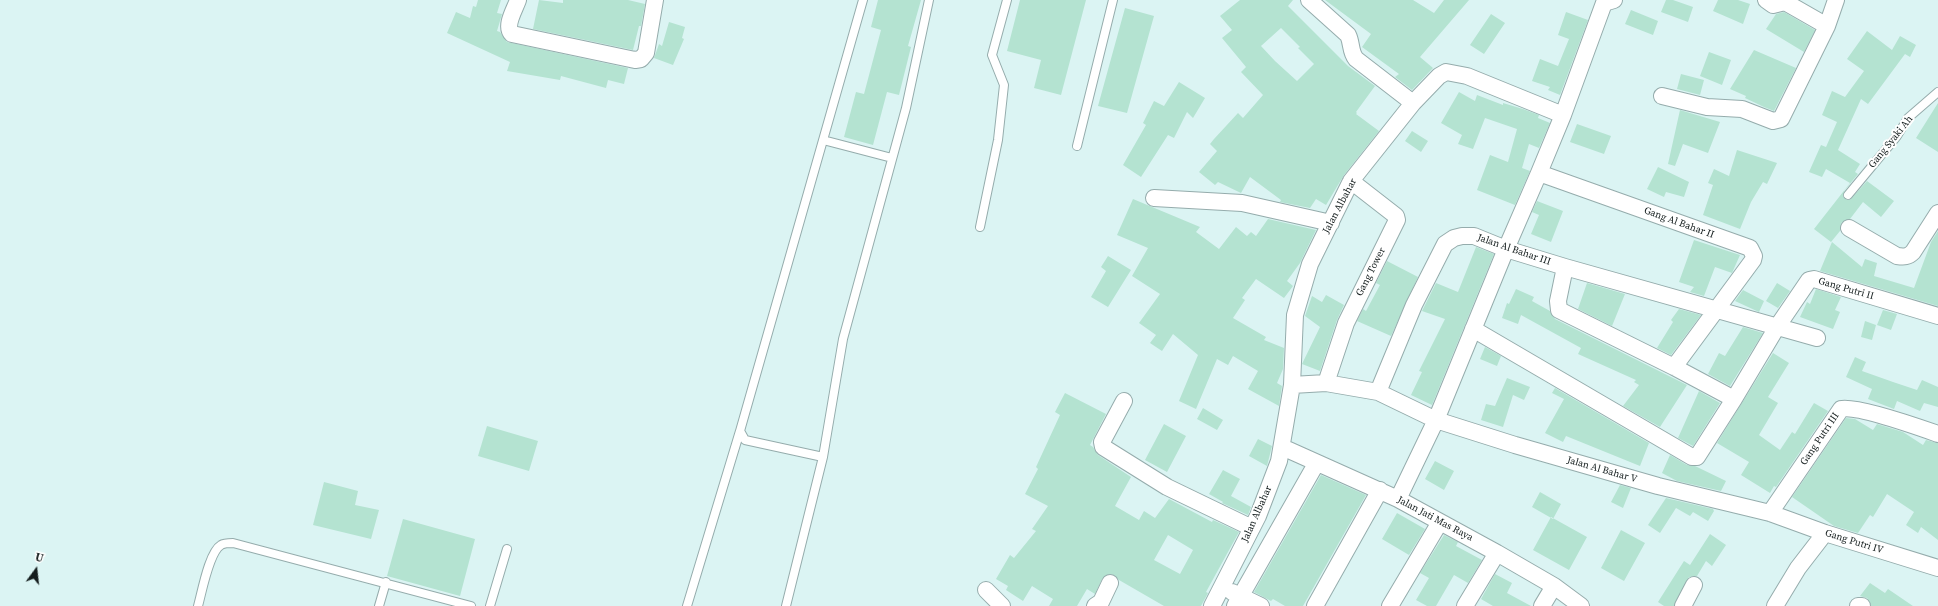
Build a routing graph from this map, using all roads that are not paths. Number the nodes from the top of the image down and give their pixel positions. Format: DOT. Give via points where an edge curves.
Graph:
graph roads {
  1 [pos="518,0"];
  2 [pos="863,0"];
  3 [pos="929,0"];
  4 [pos="1007,0"];
  5 [pos="1113,0"];
  6 [pos="1309,0"];
  7 [pos="1766,0"];
  8 [pos="1836,0"];
  9 [pos="652,1"];
  10 [pos="1607,1"];
  11 [pos="1827,26"];
  12 [pos="1938,92"];
  13 [pos="1662,96"];
  14 [pos="1413,104"];
  15 [pos="1563,115"];
  16 [pos="823,140"];
  17 [pos="1077,146"];
  18 [pos="892,158"];
  19 [pos="1539,173"];
  20 [pos="1351,182"];
  21 [pos="1848,195"];
  22 [pos="1154,198"];
  23 [pos="1938,213"];
  24 [pos="1331,223"];
  25 [pos="980,227"];
  26 [pos="1849,228"];
  27 [pos="1506,249"];
  28 [pos="1565,267"];
  29 [pos="1717,309"];
  30 [pos="1938,316"];
  31 [pos="1777,327"];
  32 [pos="1473,329"];
  33 [pos="1817,338"];
  34 [pos="1674,367"];
  35 [pos="1326,383"];
  36 [pos="1292,385"];
  37 [pos="1378,392"];
  38 [pos="1734,399"];
  39 [pos="1124,401"];
  40 [pos="1436,420"];
  41 [pos="740,431"];
  42 [pos="1938,434"];
  43 [pos="1282,447"];
  44 [pos="823,457"];
  45 [pos="1316,464"];
  46 [pos="1380,490"];
  47 [pos="1398,499"];
  48 [pos="1770,513"];
  49 [pos="1255,522"];
  50 [pos="1440,522"];
  51 [pos="1280,528"];
  52 [pos="1825,533"];
  53 [pos="506,549"];
  54 [pos="1497,553"];
  55 [pos="1938,568"];
  56 [pos="386,582"];
  57 [pos="1110,583"];
  58 [pos="1694,584"];
  59 [pos="1554,586"];
  60 [pos="1222,588"];
  61 [pos="986,590"];
  62 [pos="1238,601"];
  63 [pos="1777,603"];
  64 [pos="198,606"];
  65 [pos="380,606"];
  66 [pos="472,606"];
  67 [pos="490,606"];
  68 [pos="687,606"];
  69 [pos="786,606"];
  70 [pos="1002,606"];
  71 [pos="1095,606"];
  72 [pos="1212,606"];
  73 [pos="1261,606"];
  74 [pos="1315,606"];
  75 [pos="1390,606"];
  76 [pos="1465,606"];
  77 [pos="1542,606"];
  78 [pos="1581,606"];
  79 [pos="1683,606"];
  80 [pos="1858,606"];
  81 [pos="1862,606"];
  1 -- 9 [label="street" via="509,26 512,34 635,60 641,59 646,53"];
  2 -- 16 [label="lane"];
  3 -- 18 [label="lane" via="906,108"];
  4 -- 25 [label="lane" via="992,55 1004,85 998,140"];
  5 -- 17 [label="lane"];
  6 -- 14 [label="street" via="1348,35 1356,59"];
  7 -- 11 [label="street" via="1774,5 1785,2"];
  8 -- 11 [label="street"];
  10 -- 15 [label="street"];
  11 -- 13 [label="street" via="1781,119 1774,121 1742,109 1707,106"];
  12 -- 21 [label="lane, Gang Syaki Ah" via="1908,118 1897,136"];
  14 -- 15 [label="street, Jalan Albahar" via="1439,76 1446,72 1467,76"];
  14 -- 20 [label="street, Jalan Albahar"];
  15 -- 19 [label="street"];
  16 -- 18 [label="lane"];
  16 -- 41 [label="lane"];
  18 -- 44 [label="lane" via="843,339"];
  19 -- 27 [label="street"];
  19 -- 29 [label="street, Gang Al Bahar II" via="1750,248 1753,260"];
  20 -- 24 [label="street, Jalan Albahar"];
  20 -- 35 [label="street, Gang Tower" via="1398,220 1346,323"];
  22 -- 24 [label="street" via="1242,203"];
  23 -- 26 [label="street" via="1913,252 1904,257 1897,256"];
  24 -- 36 [label="street, Jalan Albahar" via="1310,264 1295,315"];
  27 -- 28 [label="street, Jalan Al Bahar III"];
  27 -- 32 [label="street"];
  27 -- 37 [label="street, Jalan Al Bahar III" via="1474,236 1454,238 1445,244 1414,305"];
  28 -- 29 [label="street, Jalan Al Bahar III"];
  28 -- 34 [label="street" via="1558,301 1559,310"];
  29 -- 31 [label="street, Jalan Al Bahar III"];
  29 -- 34 [label="street"];
  30 -- 31 [label="street, Gang Putri II" via="1811,279"];
  31 -- 33 [label="street, Jalan Al Bahar III"];
  31 -- 38 [label="street"];
  32 -- 38 [label="street" via="1692,457 1698,456"];
  32 -- 40 [label="street"];
  34 -- 38 [label="street"];
  35 -- 36 [label="street, Jalan Al Bahar V"];
  35 -- 37 [label="street, Jalan Al Bahar V"];
  36 -- 43 [label="street, Jalan Albahar"];
  37 -- 40 [label="street, Jalan Al Bahar V"];
  39 -- 49 [label="street" via="1102,442 1103,447 1168,488"];
  40 -- 47 [label="street"];
  40 -- 48 [label="street, Jalan Al Bahar V" via="1658,486"];
  41 -- 44 [label="lane" via="745,440"];
  41 -- 68 [label="lane"];
  42 -- 48 [label="street, Gang Putri III" via="1851,408 1841,409"];
  43 -- 45 [label="street, Jalan Jati Mas Raya"];
  43 -- 49 [label="street, Jalan Albahar" via="1280,461"];
  44 -- 69 [label="lane"];
  45 -- 46 [label="street, Jalan Jati Mas Raya"];
  45 -- 51 [label="street"];
  46 -- 47 [label="street, Jalan Jati Mas Raya"];
  46 -- 74 [label="street"];
  47 -- 50 [label="street, Jalan Jati Mas Raya"];
  48 -- 52 [label="street, Gang Putri IV"];
  49 -- 51 [label="street"];
  49 -- 60 [label="street, Jalan Albahar"];
  50 -- 54 [label="street, Jalan Jati Mas Raya"];
  50 -- 75 [label="street"];
  51 -- 62 [label="street"];
  52 -- 55 [label="street, Gang Putri IV"];
  52 -- 63 [label="street" via="1798,568"];
  53 -- 67 [label="lane"];
  54 -- 59 [label="street, Jalan Jati Mas Raya"];
  54 -- 76 [label="street"];
  56 -- 64 [label="lane" via="226,543 216,550"];
  56 -- 65 [label="lane"];
  56 -- 66 [label="lane"];
  57 -- 71 [label="street" via="1101,602"];
  58 -- 79 [label="street"];
  59 -- 77 [label="street"];
  59 -- 78 [label="street, Jalan Jati Mas Raya"];
  60 -- 62 [label="street"];
  60 -- 72 [label="street, Jalan Albahar"];
  61 -- 70 [label="street"];
  62 -- 73 [label="street"];
  80 -- 81 [label="street"];
}
